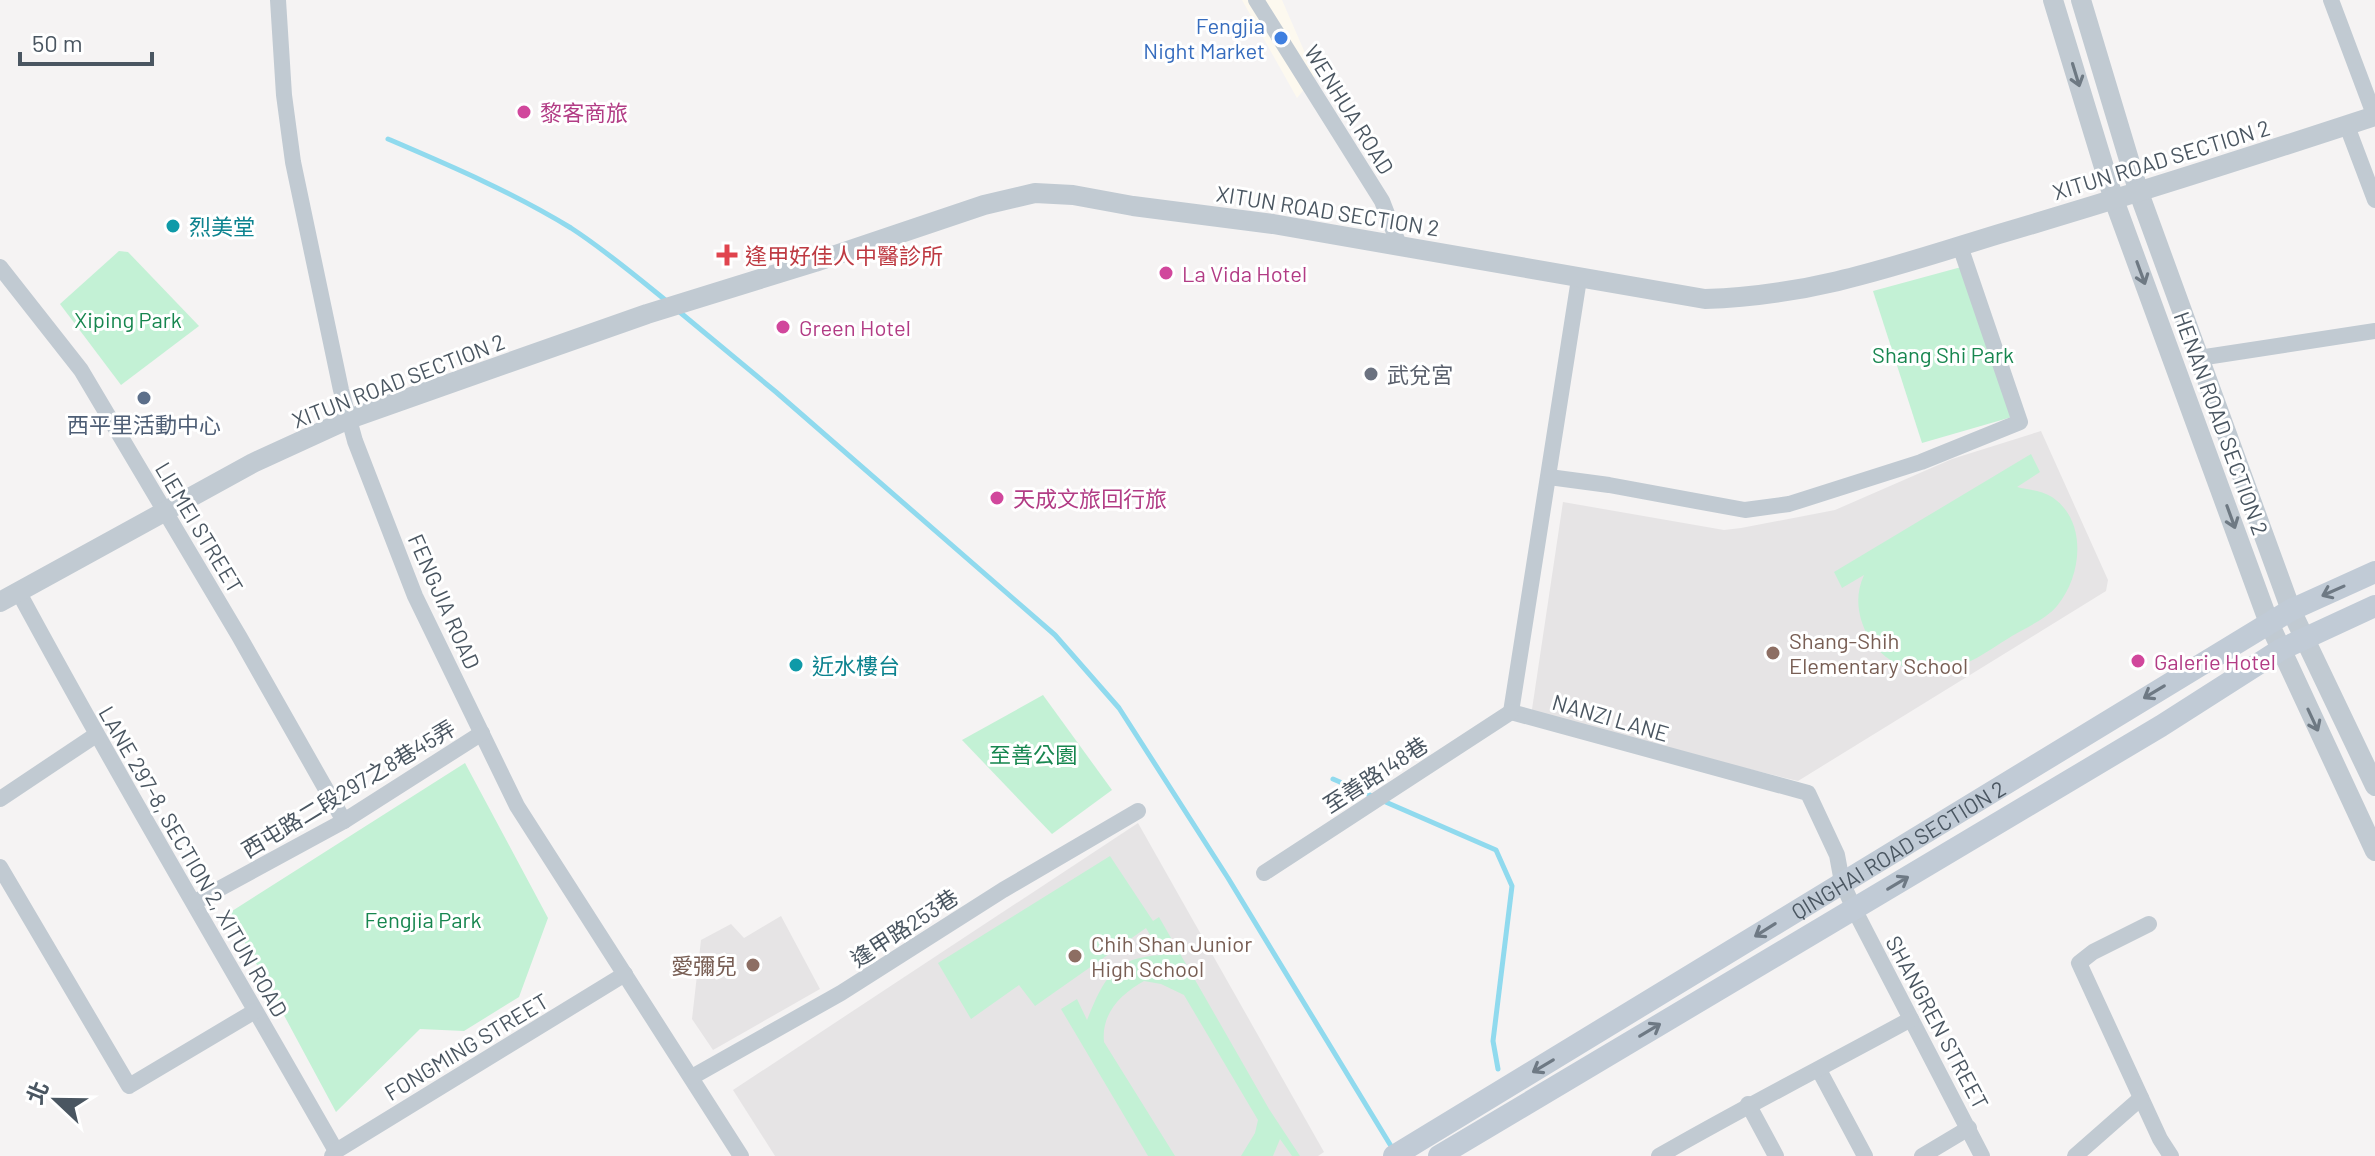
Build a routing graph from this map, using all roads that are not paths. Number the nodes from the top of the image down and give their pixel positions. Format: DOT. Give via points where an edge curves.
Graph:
graph roads {
  1 [pos="278,0"];
  2 [pos="1256,0"];
  3 [pos="2053,0"];
  4 [pos="2081,0"];
  5 [pos="2331,0"];
  6 [pos="2375,116"];
  7 [pos="2347,126"];
  8 [pos="2139,193"];
  9 [pos="2114,200"];
  10 [pos="2375,200"];
  11 [pos="1399,245"];
  12 [pos="1960,246"];
  13 [pos="0,267"];
  14 [pos="1579,279"];
  15 [pos="2375,331"];
  16 [pos="2199,358"];
  17 [pos="349,419"];
  18 [pos="1549,477"];
  19 [pos="165,511"];
  20 [pos="2375,572"];
  21 [pos="9,597"];
  22 [pos="2375,606"];
  23 [pos="2291,610"];
  24 [pos="2269,623"];
  25 [pos="2305,638"];
  26 [pos="2280,650"];
  27 [pos="1511,712"];
  28 [pos="482,733"];
  29 [pos="96,735"];
  30 [pos="2375,786"];
  31 [pos="0,799"];
  32 [pos="1138,811"];
  33 [pos="344,821"];
  34 [pos="2375,851"];
  35 [pos="0,867"];
  36 [pos="1264,873"];
  37 [pos="1842,882"];
  38 [pos="195,902"];
  39 [pos="1854,909"];
  40 [pos="2149,924"];
  41 [pos="625,974"];
  42 [pos="255,1011"];
  43 [pos="1911,1019"];
  44 [pos="1819,1070"];
  45 [pos="692,1077"];
  46 [pos="2141,1098"];
  47 [pos="1748,1104"];
  48 [pos="1969,1128"];
  49 [pos="1433,1147"];
  50 [pos="334,1154"];
  51 [pos="741,1156"];
  52 [pos="1394,1156"];
  53 [pos="1659,1156"];
  54 [pos="1776,1156"];
  55 [pos="1865,1156"];
  56 [pos="1922,1156"];
  57 [pos="1982,1156"];
  58 [pos="2075,1156"];
  59 [pos="2171,1156"];
  1 -- 17 [label="street, FENGJIA ROAD" via="293,162"];
  2 -- 11 [label="street, WENHUA ROAD" via="1382,201"];
  3 -- 9 [label="street, HENAN ROAD SECTION 2, one-way"];
  4 -- 8 [label="street, HENAN ROAD SECTION 2"];
  5 -- 6 [label="street"];
  6 -- 7 [label="street, XITUN ROAD SECTION 2"];
  7 -- 8 [label="street, XITUN ROAD SECTION 2"];
  7 -- 10 [label="street"];
  8 -- 9 [label="street, XITUN ROAD SECTION 2"];
  8 -- 16 [label="street, HENAN ROAD SECTION 2"];
  9 -- 12 [label="street, XITUN ROAD SECTION 2"];
  9 -- 24 [label="street, HENAN ROAD SECTION 2, one-way"];
  11 -- 14 [label="street, XITUN ROAD SECTION 2"];
  11 -- 17 [label="street, XITUN ROAD SECTION 2" via="1035,193 652,312"];
  12 -- 14 [label="street, XITUN ROAD SECTION 2" via="1826,286 1756,298 1705,299"];
  12 -- 18 [label="street" via="2020,422 1921,462 1789,504 1745,510"];
  13 -- 19 [label="street, LIEMEI STREET" via="81,370"];
  14 -- 18 [label="street"];
  15 -- 16 [label="street"];
  16 -- 23 [label="street, HENAN ROAD SECTION 2"];
  17 -- 19 [label="street, XITUN ROAD SECTION 2"];
  17 -- 28 [label="street, FENGJIA ROAD" via="419,605"];
  18 -- 27 [label="street"];
  19 -- 21 [label="street, XITUN ROAD SECTION 2"];
  19 -- 33 [label="street, LIEMEI STREET"];
  20 -- 23 [label="main road, QINGHAI ROAD SECTION 2, one-way"];
  21 -- 29 [label="street, LANE 297-8, SECTION 2, XITUN ROAD"];
  22 -- 25 [label="main road, QINGHAI ROAD SECTION 2"];
  23 -- 24 [label="main road, QINGHAI ROAD SECTION 2"];
  23 -- 25 [label="street, HENAN ROAD SECTION 2"];
  24 -- 26 [label="street, HENAN ROAD SECTION 2"];
  24 -- 37 [label="main road, QINGHAI ROAD SECTION 2, one-way"];
  25 -- 26 [label="main road, QINGHAI ROAD SECTION 2"];
  25 -- 30 [label="street, HENAN ROAD SECTION 2"];
  26 -- 34 [label="street, HENAN ROAD SECTION 2, one-way"];
  39 -- 26 [label="main road, QINGHAI ROAD SECTION 2, one-way"];
  27 -- 36 [label="street, 至善路148巷"];
  27 -- 37 [label="street, NANZI LANE" via="1808,793 1837,855"];
  28 -- 33 [label="street, 西屯路二段297之8巷45弄"];
  28 -- 41 [label="street, FENGJIA ROAD" via="517,806"];
  29 -- 31 [label="street"];
  29 -- 38 [label="street, LANE 297-8, SECTION 2, XITUN ROAD"];
  32 -- 45 [label="street, 逢甲路253巷" via="841,993"];
  33 -- 38 [label="street, 西屯路二段297之8巷45弄"];
  35 -- 42 [label="street" via="129,1086"];
  37 -- 39 [label="street, NANZI LANE"];
  37 -- 49 [label="main road, QINGHAI ROAD SECTION 2, one-way"];
  38 -- 42 [label="street, LANE 297-8, SECTION 2, XITUN ROAD"];
  39 -- 43 [label="street, SHANGREN STREET"];
  49 -- 39 [label="main road, QINGHAI ROAD SECTION 2, one-way"];
  40 -- 46 [label="street" via="2079,963"];
  41 -- 45 [label="street, FENGJIA ROAD"];
  41 -- 50 [label="street, FONGMING STREET"];
  42 -- 50 [label="street, LANE 297-8, SECTION 2, XITUN ROAD"];
  43 -- 44 [label="street"];
  43 -- 48 [label="street, SHANGREN STREET"];
  44 -- 47 [label="street"];
  44 -- 55 [label="street"];
  45 -- 51 [label="street, FENGJIA ROAD"];
  46 -- 58 [label="street"];
  46 -- 59 [label="street"];
  47 -- 53 [label="street"];
  47 -- 54 [label="street"];
  48 -- 56 [label="street"];
  48 -- 57 [label="street, SHANGREN STREET"];
  49 -- 52 [label="main road"];
}
